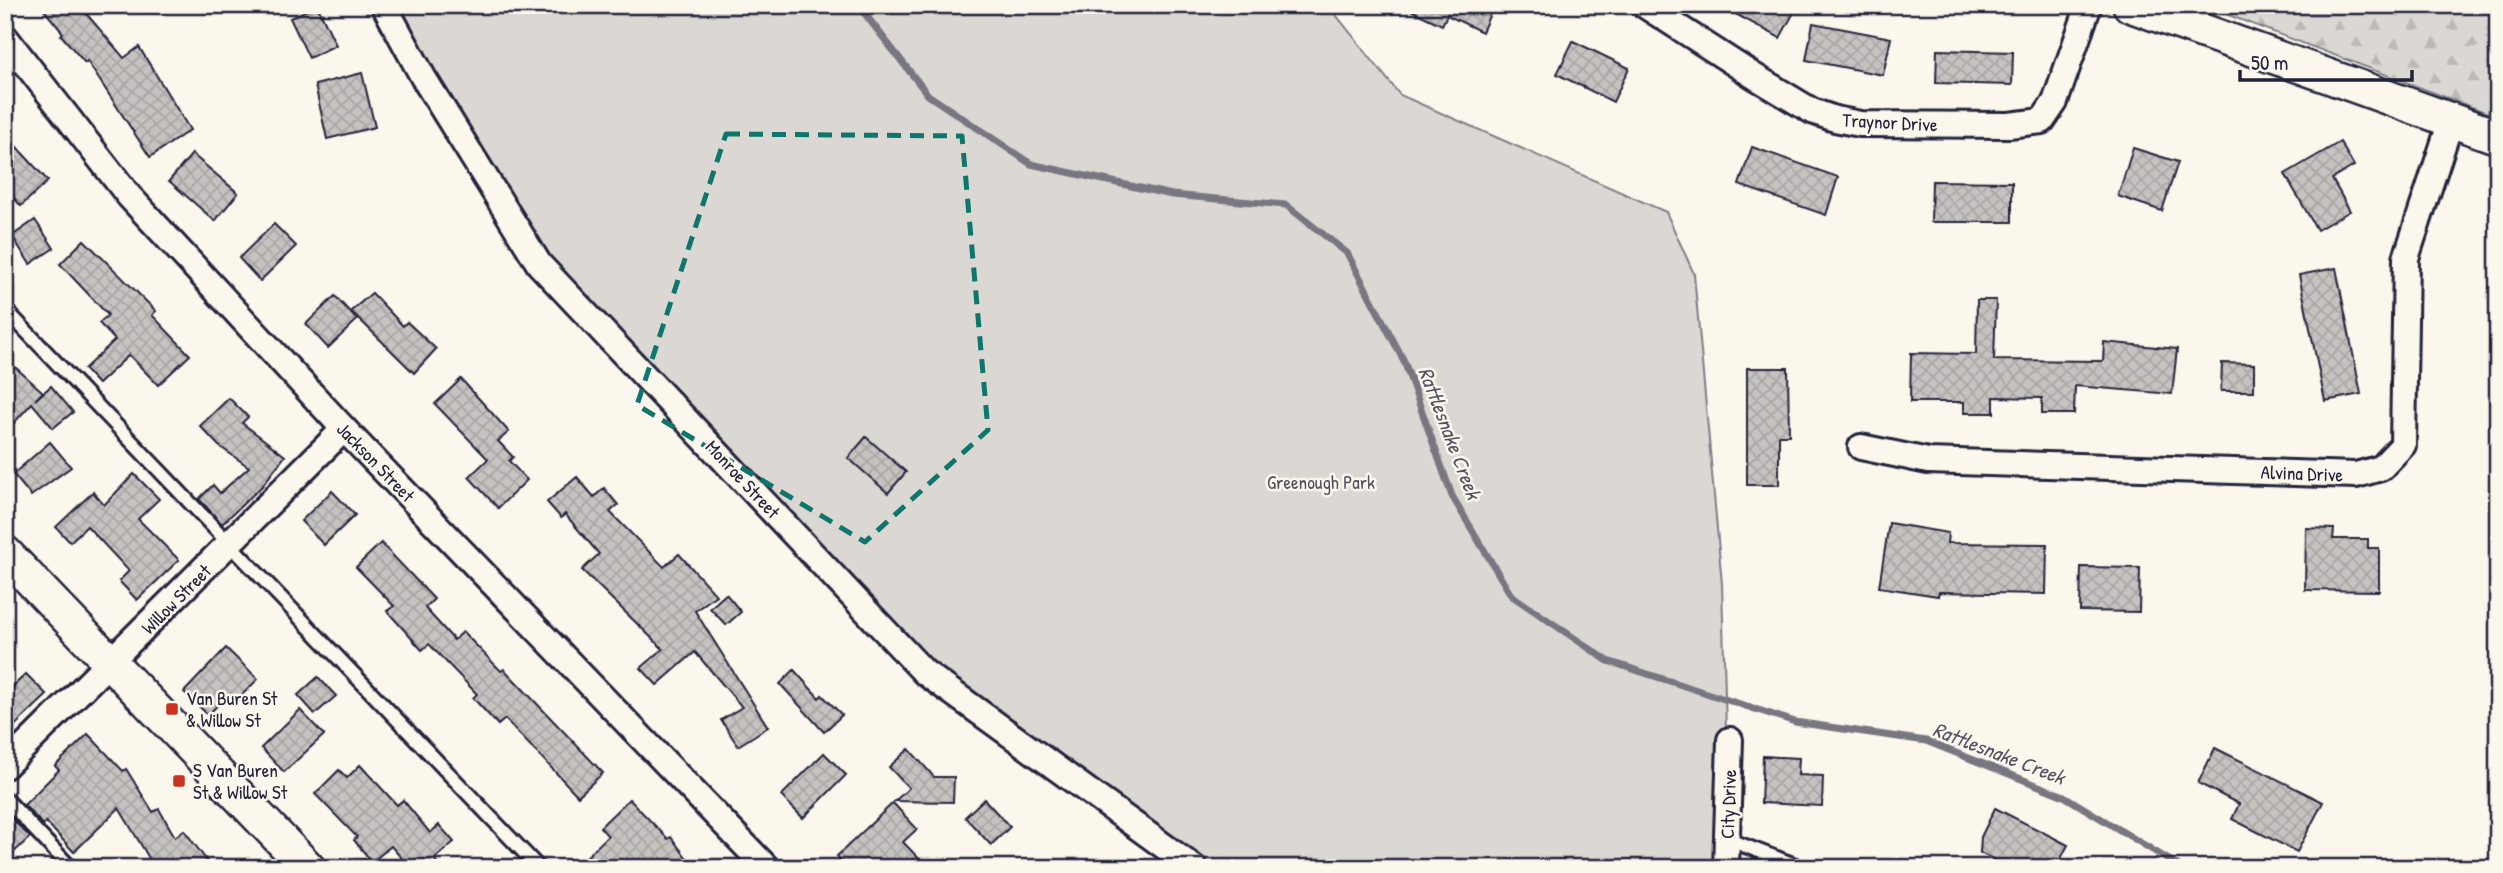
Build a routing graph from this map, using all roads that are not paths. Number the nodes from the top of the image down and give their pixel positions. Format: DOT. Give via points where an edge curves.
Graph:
graph roads {
  1 [pos="384,5"];
  2 [pos="1644,5"];
  3 [pos="2089,5"];
  4 [pos="2130,5"];
  5 [pos="5,37"];
  6 [pos="2451,121"];
  7 [pos="2498,137"];
  8 [pos="5,309"];
  9 [pos="344,429"];
  10 [pos="1861,447"];
  11 [pos="229,545"];
  12 [pos="5,553"];
  13 [pos="112,663"];
  14 [pos="1730,740"];
  15 [pos="5,766"];
  16 [pos="5,798"];
  17 [pos="1727,839"];
  18 [pos="71,868"];
  19 [pos="308,868"];
  20 [pos="539,868"];
  21 [pos="767,868"];
  22 [pos="1194,868"];
  23 [pos="1726,868"];
  24 [pos="1803,868"];
  1 -- 22 [label="street, Monroe Street" via="422,77 549,274 924,672"];
  2 -- 3 [label="street, Traynor Drive" via="1812,111 1835,120 1996,125 2042,121 2055,102"];
  4 -- 6 [label="street"];
  5 -- 9 [label="street, Jackson Street" via="129,196"];
  6 -- 7 [label="street"];
  6 -- 10 [label="street, Alvina Drive" via="2406,258 2403,445 2381,468 2356,475 1928,461"];
  8 -- 11 [label="lane"];
  9 -- 11 [label="street, Willow Street"];
  9 -- 21 [label="street, Jackson Street"];
  11 -- 13 [label="street, Willow Street"];
  11 -- 20 [label="lane"];
  12 -- 13 [label="street"];
  13 -- 15 [label="street, Willow Street"];
  13 -- 19 [label="street"];
  14 -- 17 [label="street, City Drive"];
  16 -- 18 [label="lane"];
  17 -- 23 [label="street, City Drive"];
  17 -- 24 [label="lane"];
}
